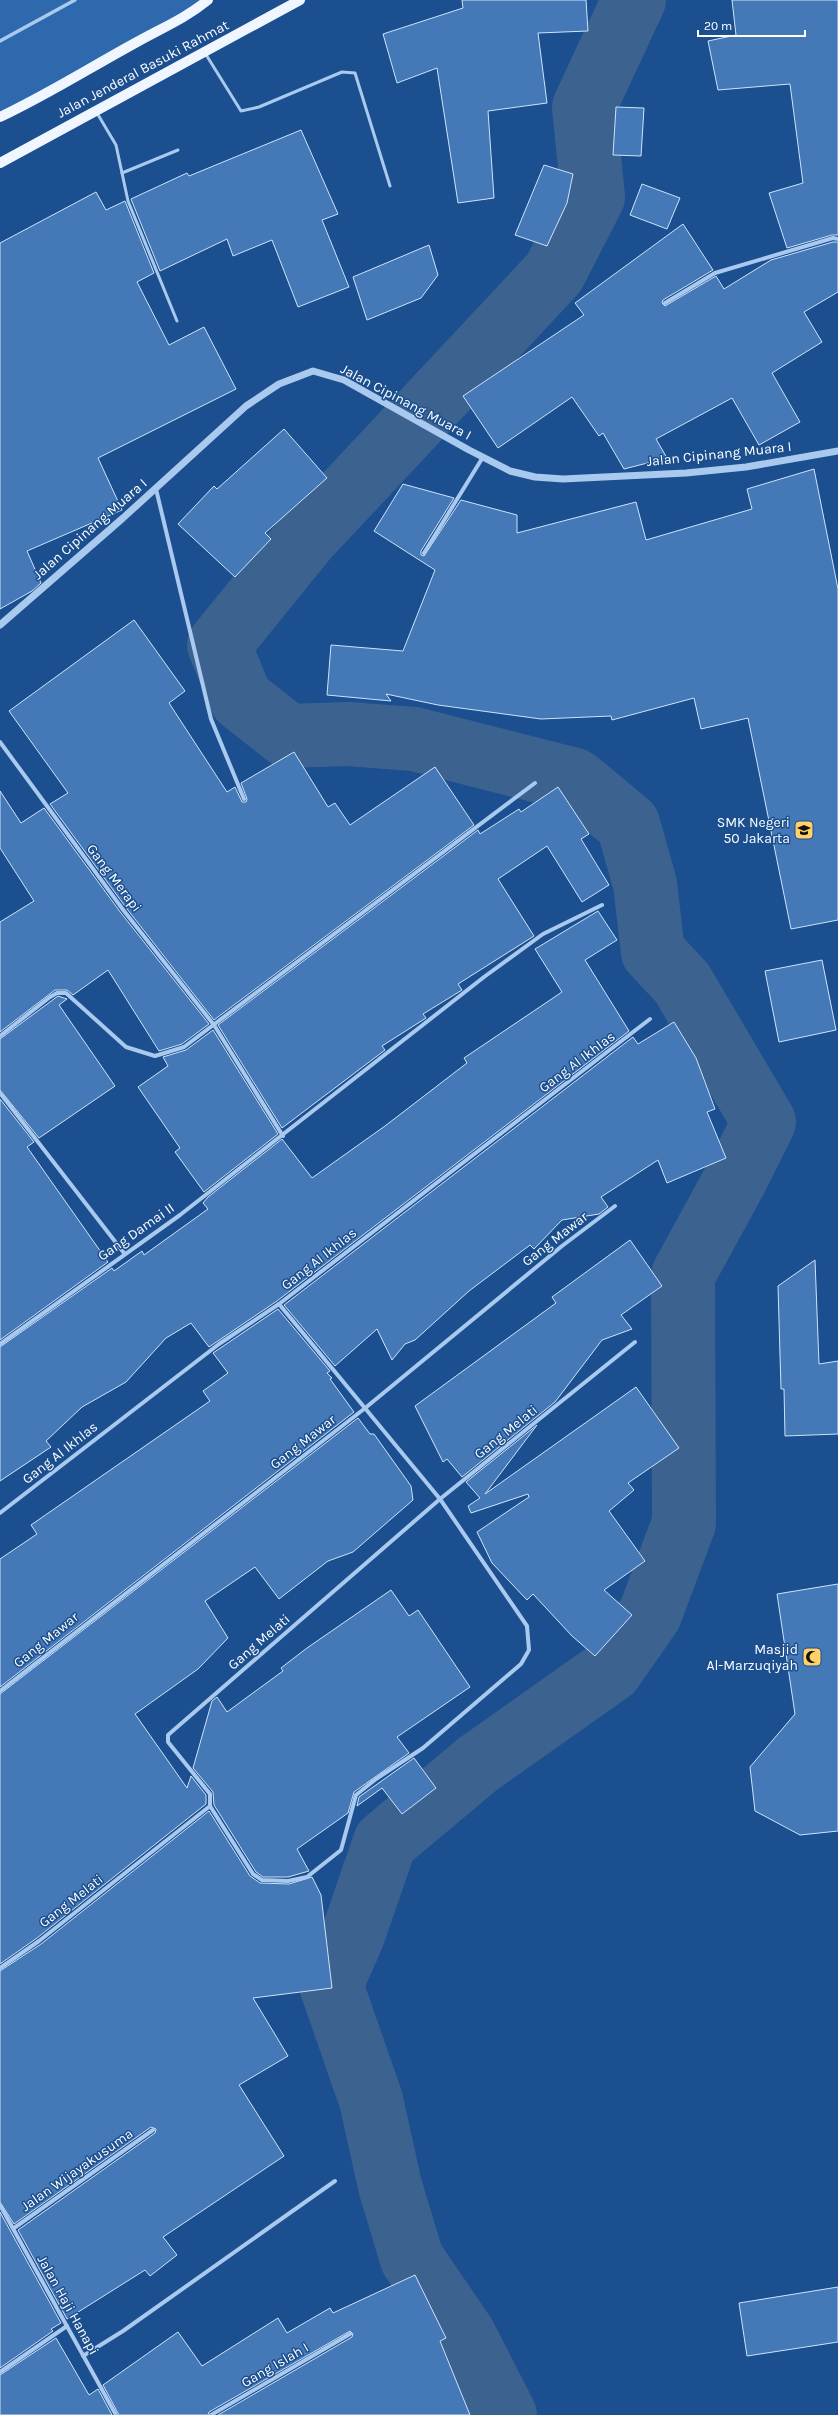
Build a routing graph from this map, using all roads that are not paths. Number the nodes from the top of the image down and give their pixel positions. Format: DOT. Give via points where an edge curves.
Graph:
graph roads {
  1 [pos="75,0"];
  2 [pos="208,0"];
  3 [pos="300,0"];
  4 [pos="0,41"];
  5 [pos="205,52"];
  6 [pos="96,110"];
  7 [pos="0,117"];
  8 [pos="178,150"];
  9 [pos="0,163"];
  10 [pos="122,173"];
  11 [pos="390,186"];
  12 [pos="838,240"];
  13 [pos="665,303"];
  14 [pos="177,321"];
  15 [pos="838,451"];
  16 [pos="483,457"];
  17 [pos="156,489"];
  18 [pos="424,553"];
  19 [pos="0,625"];
  20 [pos="0,742"];
  21 [pos="535,783"];
  22 [pos="244,798"];
  23 [pos="602,905"];
  24 [pos="650,1019"];
  25 [pos="214,1025"];
  26 [pos="0,1036"];
  27 [pos="0,1094"];
  28 [pos="283,1136"];
  29 [pos="615,1206"];
  30 [pos="124,1253"];
  31 [pos="279,1304"];
  32 [pos="635,1342"];
  33 [pos="0,1344"];
  34 [pos="364,1409"];
  35 [pos="440,1499"];
  36 [pos="0,1513"];
  37 [pos="0,1690"];
  38 [pos="210,1806"];
  39 [pos="0,1968"];
  40 [pos="153,2130"];
  41 [pos="335,2181"];
  42 [pos="0,2205"];
  43 [pos="14,2228"];
  44 [pos="67,2326"];
  45 [pos="350,2334"];
  46 [pos="83,2356"];
  47 [pos="0,2372"];
  48 [pos="116,2415"];
  49 [pos="211,2415"];
  1 -- 4 [label="street"];
  2 -- 7 [label="main road, Jalan Jenderal Basuki Rahmat" via="191,14 138,41 33,102"];
  3 -- 5 [label="main road, Jalan Jenderal Basuki Rahmat"];
  5 -- 6 [label="main road, Jalan Jenderal Basuki Rahmat"];
  5 -- 11 [label="lane" via="241,111 259,107 342,72 355,73"];
  6 -- 9 [label="main road, Jalan Jenderal Basuki Rahmat"];
  6 -- 10 [label="lane" via="116,145"];
  8 -- 10 [label="lane"];
  10 -- 14 [label="lane" via="128,201"];
  12 -- 13 [label="street" via="833,238 715,273"];
  15 -- 16 [label="street, Jalan Cipinang Muara I" via="746,467 686,473 563,479 535,477 510,471"];
  16 -- 17 [label="street, Jalan Cipinang Muara I" via="344,380 313,371 279,384 246,406"];
  16 -- 18 [label="street"];
  17 -- 19 [label="street, Jalan Cipinang Muara I"];
  17 -- 22 [label="street" via="211,719"];
  20 -- 25 [label="street, Gang Merapi" via="124,911"];
  21 -- 25 [label="street"];
  23 -- 28 [label="street, Gang Damai II" via="543,934"];
  24 -- 31 [label="street, Gang Al Ikhlas"];
  25 -- 26 [label="street" via="184,1047 155,1056 126,1047 66,993 57,993"];
  25 -- 28 [label="street, Gang Merapi"];
  27 -- 30 [label="street"];
  28 -- 30 [label="street, Gang Damai II" via="180,1215"];
  29 -- 34 [label="street, Gang Mawar" via="562,1246"];
  30 -- 33 [label="street, Gang Damai II"];
  31 -- 34 [label="street"];
  31 -- 36 [label="street, Gang Al Ikhlas" via="219,1344"];
  32 -- 35 [label="street, Gang Melati"];
  34 -- 35 [label="street"];
  34 -- 37 [label="street, Gang Mawar"];
  35 -- 38 [label="street, Gang Melati" via="168,1735 168,1742 210,1794"];
  35 -- 38 [label="street" via="527,1626 529,1650 522,1664 423,1748 356,1795 341,1850 307,1877 288,1881 262,1880 253,1874"];
  38 -- 39 [label="street, Gang Melati" via="39,1941"];
  40 -- 43 [label="street, Jalan Wijayakusuma"];
  41 -- 46 [label="street" via="123,2331"];
  42 -- 43 [label="street, Jalan Haji Hanapi"];
  43 -- 44 [label="street, Jalan Haji Hanapi"];
  44 -- 46 [label="street, Jalan Haji Hanapi"];
  44 -- 47 [label="street"];
  45 -- 49 [label="street, Gang Islah I"];
  46 -- 48 [label="street, Jalan Haji Hanapi"];
}
